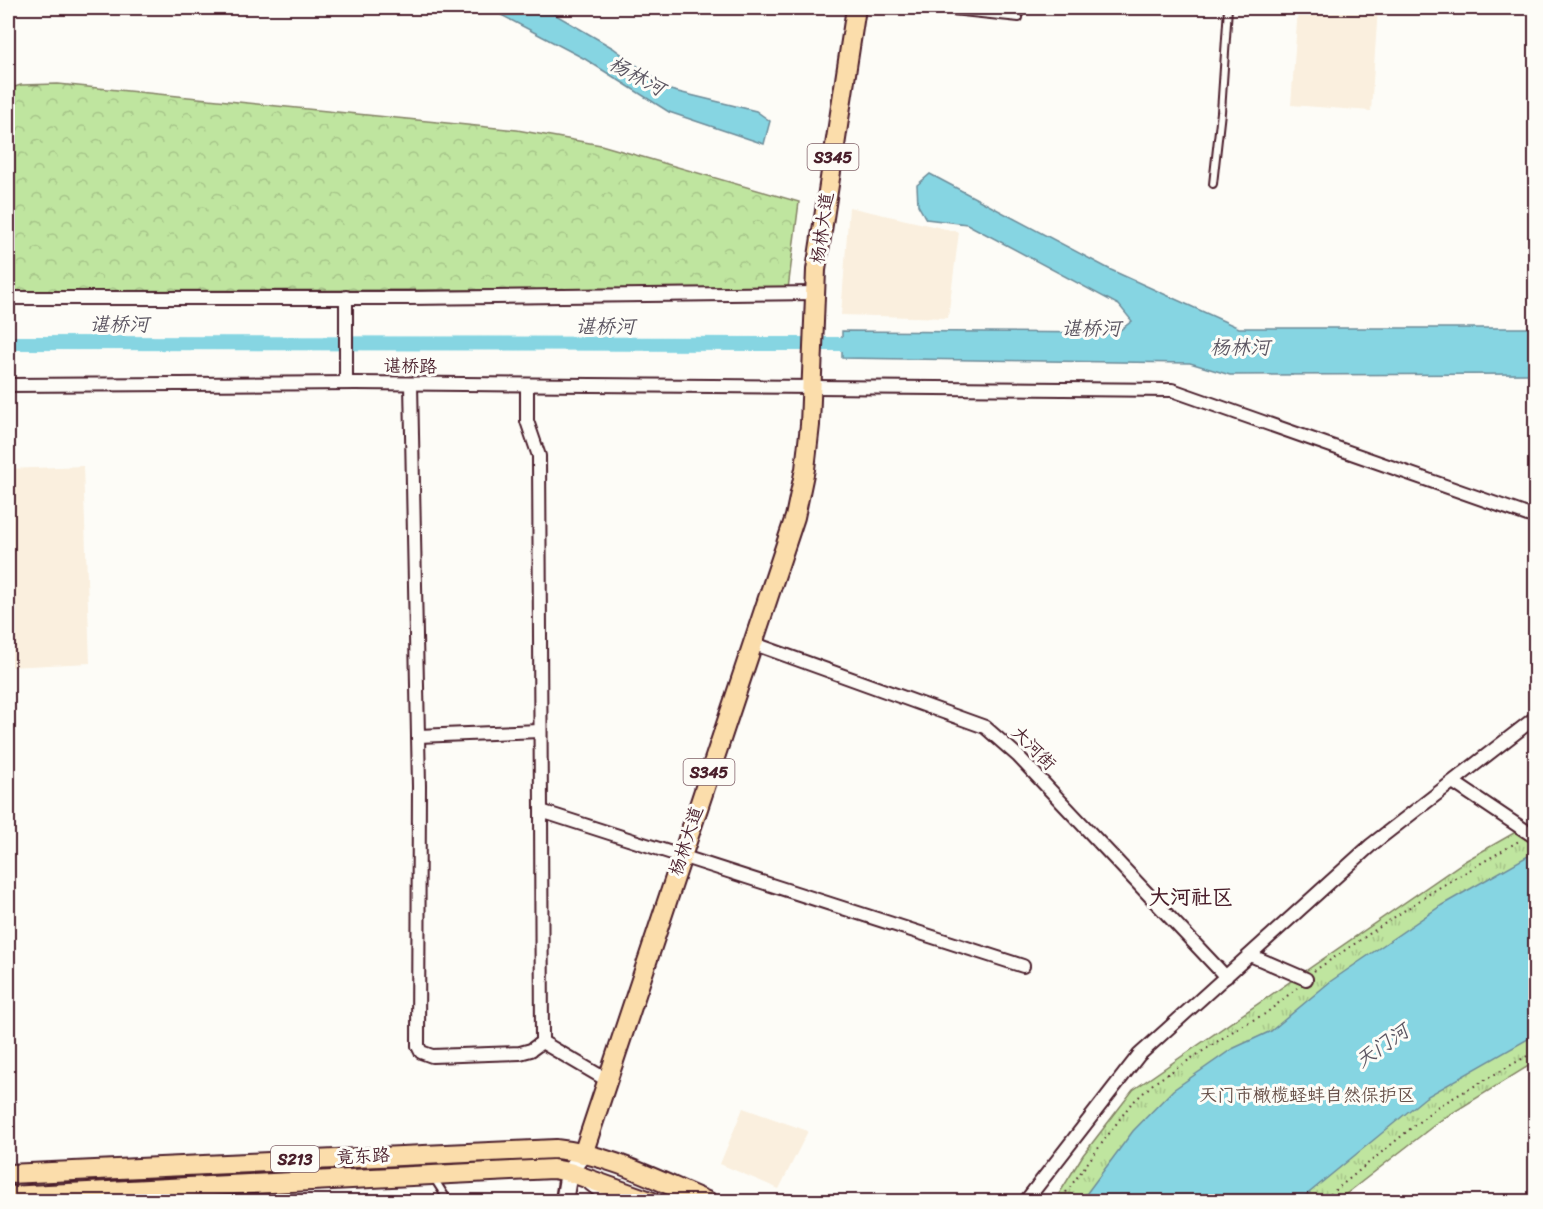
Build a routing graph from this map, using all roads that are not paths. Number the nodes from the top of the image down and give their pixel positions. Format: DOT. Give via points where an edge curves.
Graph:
graph roads {
  1 [pos="856,8"];
  2 [pos="924,8"];
  3 [pos="1228,8"];
  4 [pos="1019,18"];
  5 [pos="1213,184"];
  6 [pos="346,297"];
  7 [pos="8,298"];
  8 [pos="814,300"];
  9 [pos="346,383"];
  10 [pos="411,384"];
  11 [pos="8,385"];
  12 [pos="527,385"];
  13 [pos="812,386"];
  14 [pos="1536,518"];
  15 [pos="752,643"];
  16 [pos="1536,717"];
  17 [pos="540,730"];
  18 [pos="418,736"];
  19 [pos="1453,782"];
  20 [pos="540,811"];
  21 [pos="1532,835"];
  22 [pos="682,855"];
  23 [pos="1250,955"];
  24 [pos="1023,966"];
  25 [pos="1226,977"];
  26 [pos="1306,979"];
  27 [pos="542,1042"];
  28 [pos="607,1080"];
  29 [pos="583,1154"];
  30 [pos="575,1173"];
  31 [pos="8,1174"];
  32 [pos="431,1174"];
  33 [pos="8,1196"];
  34 [pos="449,1202"];
  35 [pos="564,1202"];
  36 [pos="575,1202"];
  37 [pos="613,1202"];
  38 [pos="653,1202"];
  39 [pos="709,1202"];
  40 [pos="1024,1202"];
  1 -- 8 [label="main road, 杨林大道 / S345"];
  2 -- 4 [label="lane"];
  3 -- 5 [label="lane"];
  6 -- 7 [label="street"];
  6 -- 8 [label="street"];
  6 -- 9 [label="street"];
  8 -- 13 [label="main road, S345"];
  9 -- 10 [label="street, 谌桥路"];
  9 -- 11 [label="street, 谌桥路"];
  10 -- 12 [label="street, 谌桥路"];
  10 -- 18 [label="street"];
  12 -- 13 [label="street, 谌桥路"];
  12 -- 17 [label="street" via="527,421 539,456"];
  13 -- 14 [label="street, 谌桥路" via="1172,390"];
  13 -- 15 [label="main road, 杨林大道 / S345" via="805,469 795,517"];
  15 -- 22 [label="main road, 杨林大道 / S345"];
  15 -- 25 [label="street, 大河街" via="986,727"];
  16 -- 19 [label="street"];
  17 -- 18 [label="street"];
  17 -- 20 [label="street"];
  18 -- 27 [label="street" via="418,1046 421,1052 432,1056 520,1053"];
  19 -- 21 [label="street"];
  19 -- 23 [label="street" via="1371,845"];
  20 -- 22 [label="street"];
  20 -- 27 [label="street"];
  22 -- 24 [label="street"];
  22 -- 28 [label="main road, 杨林大道 / S345"];
  23 -- 25 [label="street"];
  23 -- 26 [label="street"];
  25 -- 40 [label="street" via="1139,1055"];
  27 -- 28 [label="street"];
  28 -- 29 [label="main road, 杨林大道 / S345"];
  29 -- 30 [label="main road"];
  29 -- 31 [label="main road, 竟东路 / S213" via="545,1149 447,1152"];
  29 -- 39 [label="main road, 竟东路 / S213" via="623,1166"];
  30 -- 32 [label="main road, 竟东路 / S213" via="539,1169"];
  30 -- 35 [label="main road"];
  30 -- 36 [label="main road"];
  30 -- 37 [label="street"];
  30 -- 38 [label="main road, 竟东路 / S213"];
  32 -- 33 [label="main road, 竟东路 / S213"];
  32 -- 34 [label="lane"];
}
